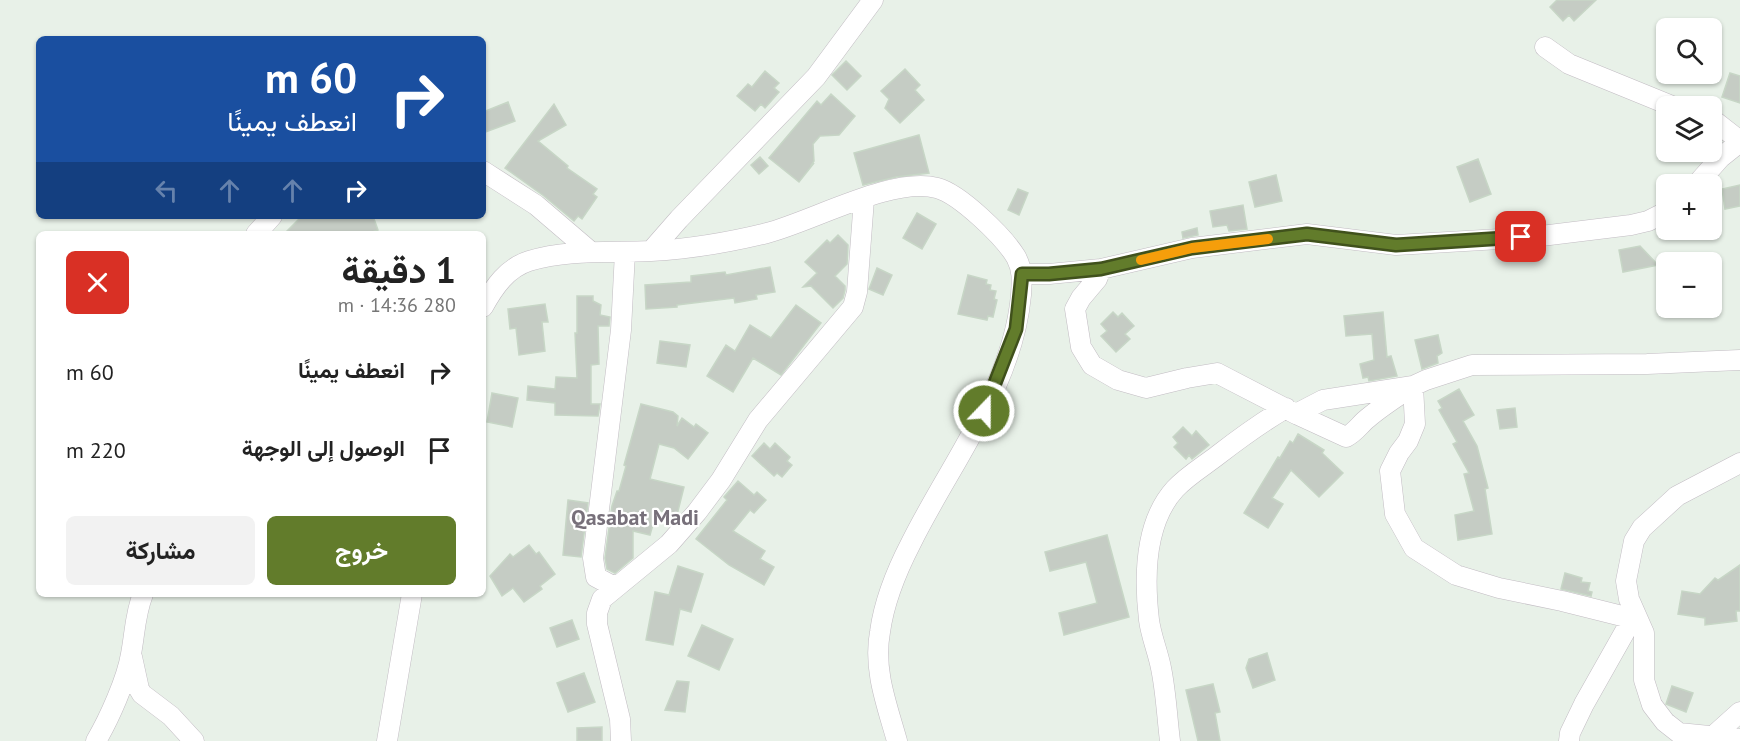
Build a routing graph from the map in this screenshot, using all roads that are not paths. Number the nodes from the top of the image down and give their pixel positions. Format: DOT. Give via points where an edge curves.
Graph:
graph roads {
  1 [pos="873,0"];
  2 [pos="1545,47"];
  3 [pos="1656,99"];
  4 [pos="1722,127"];
  5 [pos="1740,141"];
  6 [pos="486,173"];
  7 [pos="1706,174"];
  8 [pos="864,199"];
  9 [pos="1656,217"];
  10 [pos="269,219"];
  11 [pos="258,231"];
  12 [pos="651,251"];
  13 [pos="591,252"];
  14 [pos="625,252"];
  15 [pos="1101,269"];
  16 [pos="1022,274"];
  17 [pos="486,302"];
  18 [pos="1740,360"];
  19 [pos="1413,386"];
  20 [pos="1291,411"];
  21 [pos="1740,463"];
  22 [pos="618,586"];
  23 [pos="142,597"];
  24 [pos="411,597"];
  25 [pos="1635,619"];
  26 [pos="131,654"];
  27 [pos="1740,712"];
  28 [pos="1698,738"];
  29 [pos="1740,739"];
  30 [pos="96,741"];
  31 [pos="194,741"];
  32 [pos="387,741"];
  33 [pos="621,741"];
  34 [pos="897,741"];
  35 [pos="1170,741"];
  36 [pos="1569,741"];
  1 -- 12 [label="street" via="816,77"];
  2 -- 3 [label="street" via="1569,64"];
  4 -- 5 [label="street"];
  5 -- 7 [label="street"];
  6 -- 13 [label="street" via="536,205"];
  8 -- 12 [label="street" via="787,228"];
  8 -- 16 [label="street" via="899,188 938,188 955,196 1016,257"];
  8 -- 22 [label="street" via="853,307 758,420 697,512 669,544"];
  9 -- 15 [label="street" via="1631,225 1533,237 1396,245 1307,234 1192,248"];
  10 -- 11 [label="street"];
  12 -- 14 [label="street"];
  13 -- 14 [label="street"];
  13 -- 17 [label="street" via="528,261 496,286"];
  14 -- 22 [label="street" via="618,351 593,558 596,577"];
  15 -- 16 [label="street"];
  15 -- 20 [label="street" via="1075,309 1081,346 1092,365 1118,380 1146,388 1217,373"];
  16 -- 34 [label="street" via="1016,329 999,375 972,436 911,543 885,609 878,659 883,696"];
  18 -- 19 [label="street" via="1472,366"];
  19 -- 20 [label="street" via="1323,400"];
  19 -- 20 [label="street" via="1346,436"];
  19 -- 25 [label="street" via="1414,424 1390,471 1395,514 1414,548 1456,575"];
  20 -- 35 [label="street" via="1235,441 1175,489 1153,530 1147,600 1165,690"];
  21 -- 25 [label="street" via="1677,496 1642,528 1634,541 1626,581"];
  22 -- 33 [label="street" via="602,599 597,624 620,719"];
  23 -- 26 [label="street"];
  24 -- 32 [label="street"];
  25 -- 28 [label="street" via="1644,633 1644,680 1652,705 1672,728"];
  25 -- 36 [label="street" via="1584,704"];
  26 -- 30 [label="street"];
  26 -- 31 [label="street" via="142,694 171,716"];
  27 -- 28 [label="street"];
  28 -- 29 [label="street"];
}
